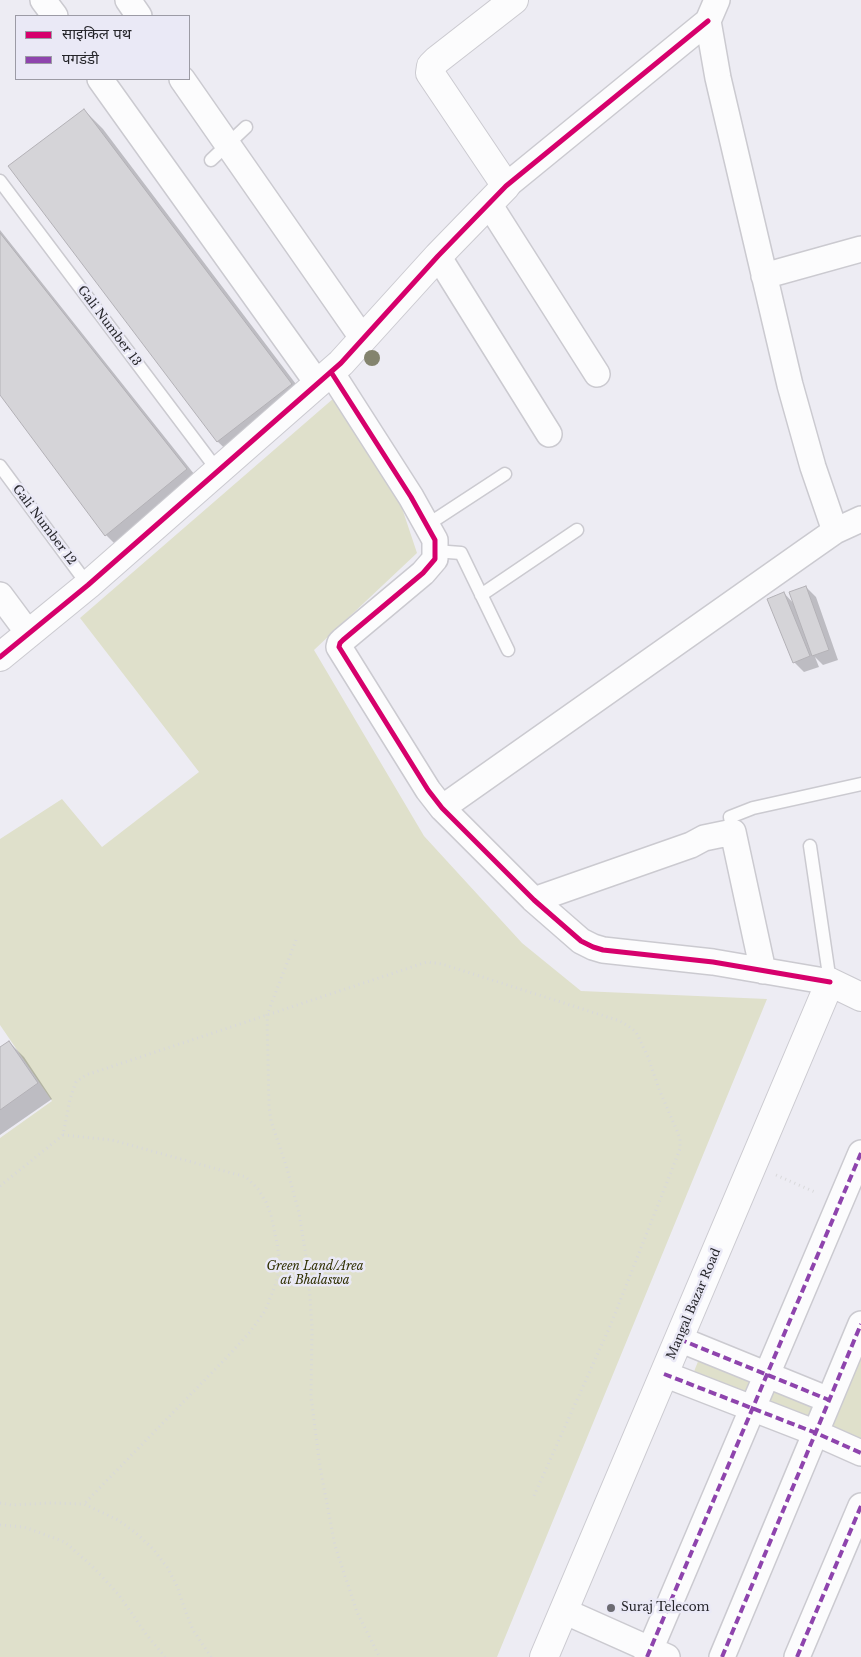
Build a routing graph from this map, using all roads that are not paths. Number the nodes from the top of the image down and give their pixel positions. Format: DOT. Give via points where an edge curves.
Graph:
graph roads {
  1 [pos="43,0"];
  2 [pos="128,0"];
  3 [pos="504,3"];
  4 [pos="712,10"];
  5 [pos="54,15"];
  6 [pos="138,15"];
  7 [pos="101,80"];
  8 [pos="183,80"];
  9 [pos="246,127"];
  10 [pos="219,152"];
  11 [pos="0,180"];
  12 [pos="497,195"];
  13 [pos="861,249"];
  14 [pos="438,256"];
  15 [pos="764,276"];
  16 [pos="363,339"];
  17 [pos="597,374"];
  18 [pos="324,378"];
  19 [pos="549,434"];
  20 [pos="0,466"];
  21 [pos="218,471"];
  22 [pos="505,474"];
  23 [pos="861,519"];
  24 [pos="426,525"];
  25 [pos="577,530"];
  26 [pos="836,531"];
  27 [pos="435,551"];
  28 [pos="88,585"];
  29 [pos="0,595"];
  30 [pos="481,595"];
  31 [pos="29,634"];
  32 [pos="508,650"];
  33 [pos="0,657"];
  34 [pos="861,784"];
  35 [pos="442,808"];
  36 [pos="732,832"];
  37 [pos="810,846"];
  38 [pos="534,900"];
  39 [pos="764,971"];
  40 [pos="830,982"];
  41 [pos="861,996"];
  42 [pos="861,1153"];
  43 [pos="861,1324"];
  44 [pos="680,1338"];
  45 [pos="664,1374"];
  46 [pos="767,1374"];
  47 [pos="829,1400"];
  48 [pos="753,1408"];
  49 [pos="816,1433"];
  50 [pos="861,1453"];
  51 [pos="861,1506"];
  52 [pos="564,1611"];
  53 [pos="655,1655"];
  54 [pos="544,1657"];
  55 [pos="722,1657"];
  56 [pos="797,1657"];
  1 -- 5 [label="street"];
  2 -- 6 [label="street"];
  3 -- 12 [label="street" via="437,60 430,73"];
  4 -- 12 [label="street"];
  4 -- 15 [label="street" via="718,78"];
  7 -- 18 [label="street"];
  8 -- 10 [label="street"];
  9 -- 10 [label="lane"];
  10 -- 16 [label="street"];
  11 -- 21 [label="lane, Gali Number 13"];
  12 -- 14 [label="street"];
  12 -- 17 [label="street"];
  13 -- 15 [label="street"];
  14 -- 16 [label="street"];
  14 -- 19 [label="street"];
  15 -- 26 [label="street" via="805,439"];
  16 -- 18 [label="street"];
  18 -- 21 [label="street"];
  18 -- 24 [label="street" via="411,496"];
  20 -- 28 [label="lane, Gali Number 12"];
  21 -- 28 [label="street"];
  22 -- 24 [label="lane"];
  23 -- 26 [label="street"];
  24 -- 27 [label="street" via="435,540"];
  25 -- 30 [label="lane"];
  26 -- 35 [label="street"];
  27 -- 30 [label="lane" via="461,553"];
  27 -- 35 [label="street" via="435,559 423,573 343,640 339,647"];
  28 -- 31 [label="street"];
  29 -- 31 [label="street"];
  30 -- 32 [label="lane"];
  31 -- 33 [label="street"];
  34 -- 36 [label="lane" via="753,808 730,818"];
  35 -- 38 [label="street"];
  36 -- 38 [label="street" via="704,838"];
  36 -- 39 [label="street"];
  37 -- 40 [label="lane"];
  38 -- 39 [label="street" via="581,941 598,948"];
  39 -- 40 [label="street"];
  40 -- 41 [label="street"];
  40 -- 44 [label="street, Mangal Bazar Road"];
  42 -- 46 [label="street"];
  43 -- 47 [label="street"];
  44 -- 45 [label="street, Mangal Bazar Road"];
  44 -- 46 [label="street"];
  45 -- 48 [label="street"];
  45 -- 52 [label="street, Mangal Bazar Road"];
  46 -- 47 [label="street"];
  46 -- 48 [label="street"];
  47 -- 49 [label="street"];
  48 -- 49 [label="street"];
  48 -- 53 [label="street"];
  49 -- 50 [label="street"];
  49 -- 55 [label="street"];
  51 -- 56 [label="street"];
  52 -- 53 [label="street"];
  52 -- 54 [label="street, Mangal Bazar Road"];
}
